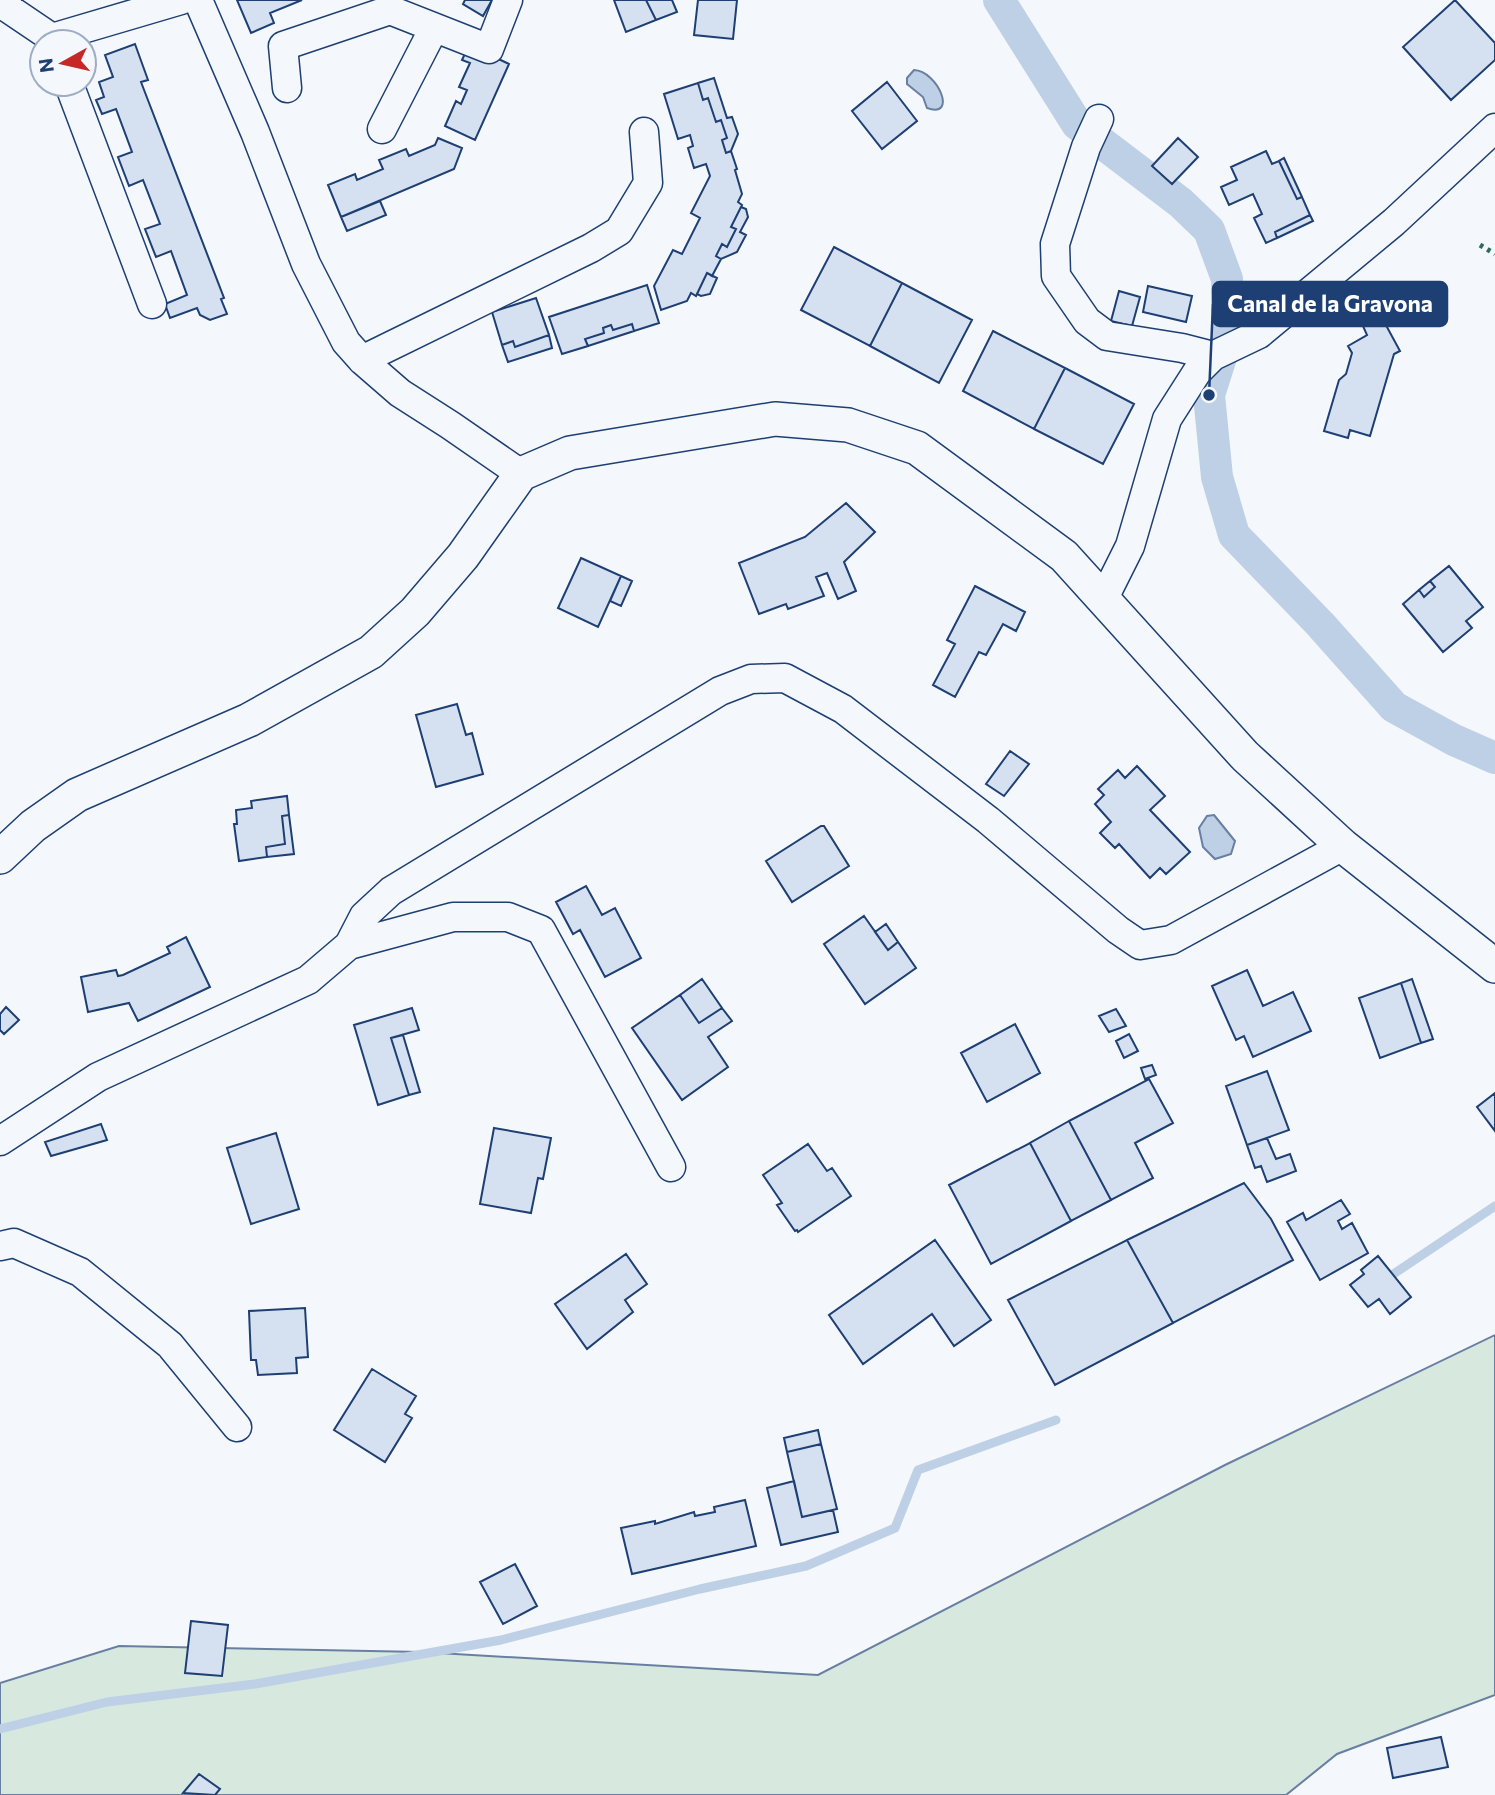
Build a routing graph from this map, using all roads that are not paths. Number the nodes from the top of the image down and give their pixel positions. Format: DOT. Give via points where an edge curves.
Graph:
graph roads {
  1 [pos="6,0"];
  2 [pos="181,0"];
  3 [pos="198,0"];
  4 [pos="508,0"];
  5 [pos="36,28"];
  6 [pos="91,28"];
  7 [pos="434,28"];
  8 [pos="287,88"];
  9 [pos="74,98"];
  10 [pos="1099,119"];
  11 [pos="1495,128"];
  12 [pos="382,129"];
  13 [pos="645,132"];
  14 [pos="152,304"];
  15 [pos="1213,356"];
  16 [pos="362,360"];
  17 [pos="521,474"];
  18 [pos="1104,598"];
  19 [pos="1343,846"];
  20 [pos="0,857"];
  21 [pos="349,944"];
  22 [pos="1495,966"];
  23 [pos="0,1141"];
  24 [pos="671,1167"];
  25 [pos="0,1246"];
  26 [pos="237,1427"];
  1 -- 5 [label="street" via="9,9"];
  2 -- 6 [label="street"];
  3 -- 16 [label="street" via="306,264 345,342"];
  4 -- 7 [label="street" via="489,49"];
  7 -- 8 [label="street" via="390,10 283,46"];
  7 -- 12 [label="street"];
  9 -- 14 [label="street"];
  10 -- 15 [label="street" via="1055,244 1056,276 1087,321 1107,336"];
  11 -- 15 [label="street" via="1394,222 1259,334"];
  13 -- 16 [label="street" via="648,183 619,231"];
  15 -- 18 [label="street" via="1196,372 1167,419 1130,546"];
  16 -- 17 [label="street" via="400,393"];
  17 -- 18 [label="street" via="570,453 775,419 848,425 917,448 1064,556"];
  17 -- 20 [label="street" via="463,556 415,612 371,652 249,720 77,796 33,826"];
  18 -- 19 [label="street" via="1245,756"];
  19 -- 21 [label="street" via="1171,940 1140,945 843,709 785,678 751,679 719,691 391,891 365,916"];
  19 -- 22 [label="street"];
  21 -- 23 [label="street" via="308,980 98,1077"];
  21 -- 24 [label="street" via="453,917 508,917 541,930"];
  25 -- 26 [label="street" via="14,1243 80,1272 170,1345"];
}
